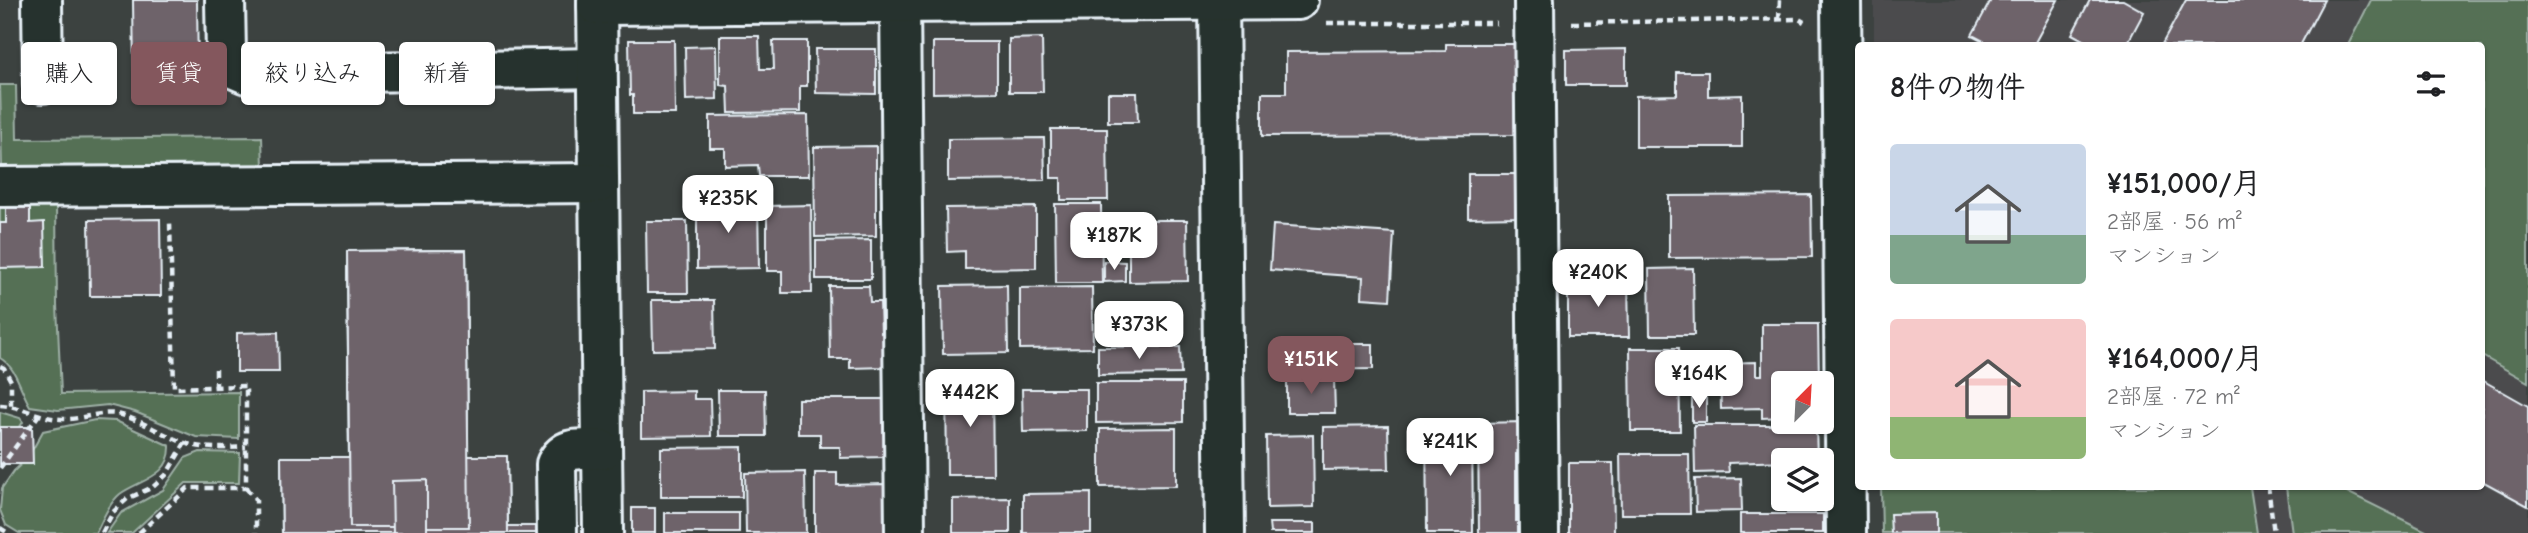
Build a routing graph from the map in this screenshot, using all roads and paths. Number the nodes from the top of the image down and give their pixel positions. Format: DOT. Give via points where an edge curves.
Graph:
graph roads {
  1 [pos="43,0"];
  2 [pos="225,0"];
  3 [pos="1219,0"];
  4 [pos="1298,0"];
  5 [pos="1534,0"];
  6 [pos="1780,0"];
  7 [pos="1841,0"];
  8 [pos="900,2"];
  9 [pos="597,3"];
  10 [pos="1779,19"];
  11 [pos="43,42"];
  12 [pos="598,68"];
  13 [pos="599,183"];
  14 [pos="169,186"];
  15 [pos="0,187"];
  16 [pos="0,366"];
  17 [pos="216,369"];
  18 [pos="216,387"];
  19 [pos="0,405"];
  20 [pos="11,406"];
  21 [pos="38,416"];
  22 [pos="185,443"];
  23 [pos="246,447"];
  24 [pos="602,450"];
  25 [pos="0,468"];
  26 [pos="246,488"];
  27 [pos="2269,490"];
  28 [pos="0,528"];
  29 [pos="8,533"];
  30 [pos="102,533"];
  31 [pos="139,533"];
  32 [pos="256,533"];
  33 [pos="557,533"];
  34 [pos="603,533"];
  35 [pos="905,533"];
  36 [pos="1225,533"];
  37 [pos="1539,533"];
  38 [pos="1846,533"];
  39 [pos="2274,533"];
  1 -- 11 [label="street"];
  2 -- 12 [label="street" via="226,55 233,68 247,74"];
  3 -- 4 [label="street"];
  3 -- 8 [label="street"];
  3 -- 36 [label="street"];
  5 -- 37 [label="street"];
  6 -- 10 [label="path"];
  7 -- 38 [label="street"];
  8 -- 9 [label="street"];
  8 -- 35 [label="street"];
  9 -- 12 [label="street"];
  12 -- 13 [label="street"];
  13 -- 14 [label="street"];
  13 -- 24 [label="street"];
  14 -- 15 [label="street"];
  14 -- 18 [label="path" via="174,388"];
  16 -- 20 [label="path" via="11,381"];
  17 -- 18 [label="path"];
  18 -- 23 [label="path" via="246,386"];
  19 -- 20 [label="path"];
  20 -- 21 [label="path"];
  21 -- 22 [label="path" via="64,420 117,414"];
  21 -- 25 [label="path"];
  22 -- 23 [label="path" via="206,448"];
  22 -- 30 [label="path" via="166,475 127,499 113,512"];
  23 -- 26 [label="path"];
  24 -- 33 [label="street" via="561,454 556,464"];
  24 -- 34 [label="street"];
  26 -- 31 [label="path" via="188,488"];
  26 -- 32 [label="path" via="256,500"];
  27 -- 39 [label="path"];
  28 -- 29 [label="path"];
}
